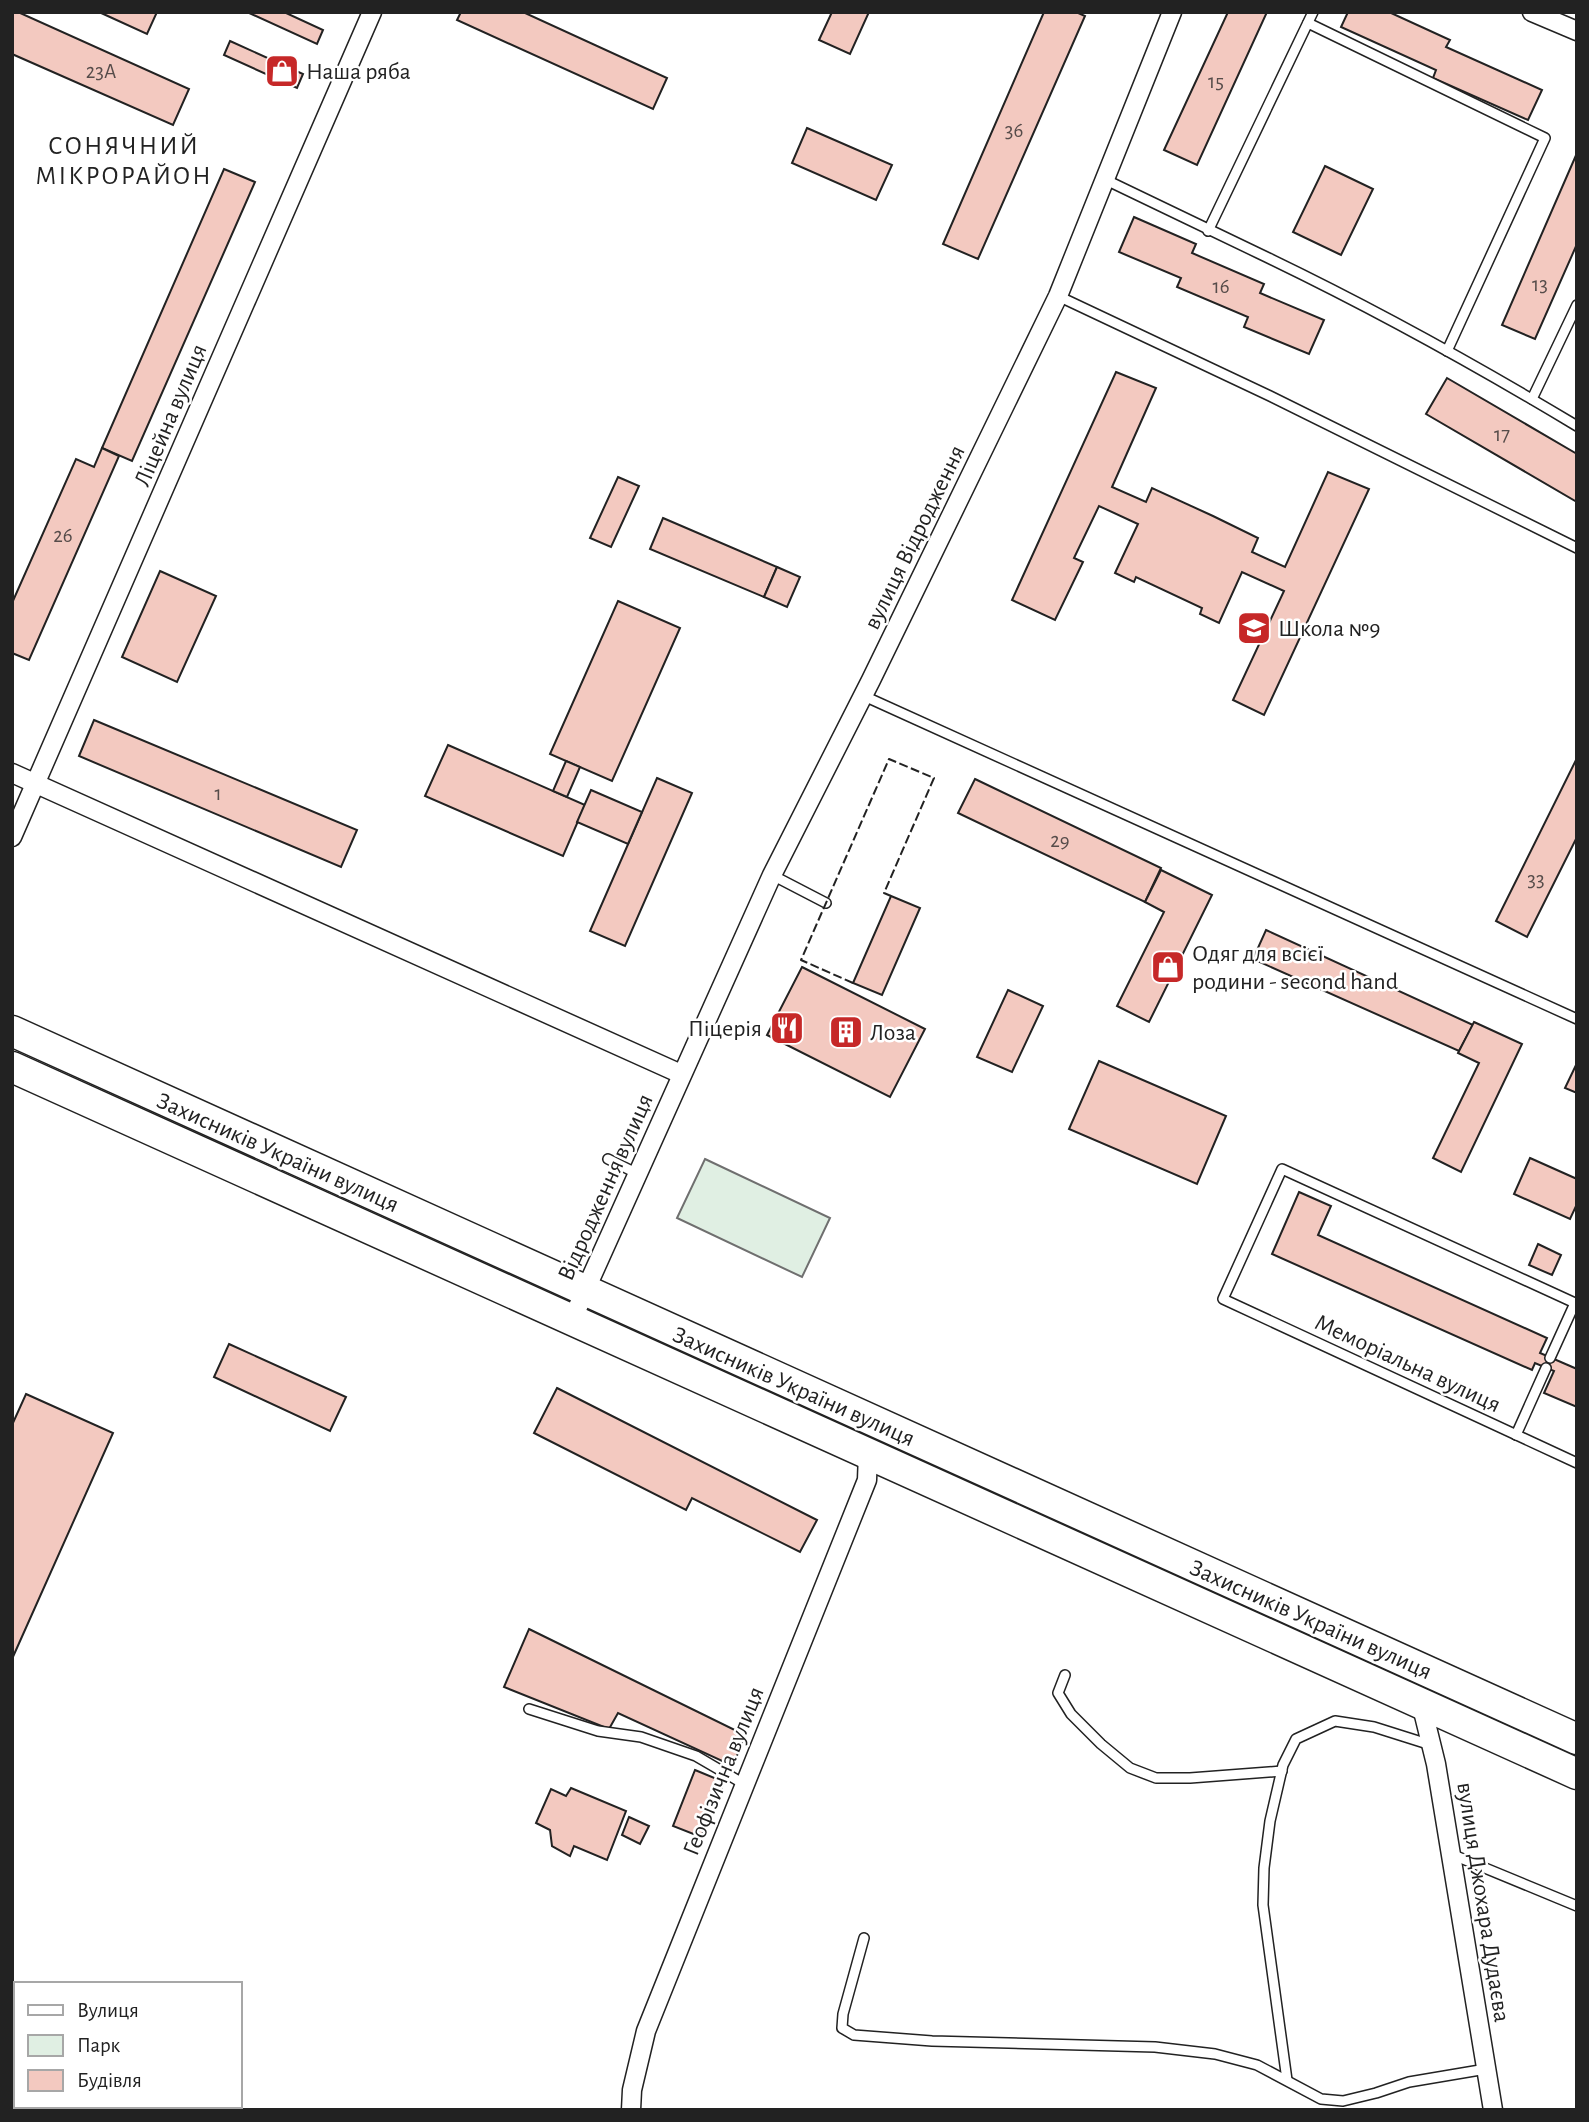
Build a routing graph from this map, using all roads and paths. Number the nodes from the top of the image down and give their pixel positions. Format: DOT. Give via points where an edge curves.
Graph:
graph roads {
  1 [pos="372,12"];
  2 [pos="1172,12"];
  3 [pos="1313,12"];
  4 [pos="1532,12"];
  5 [pos="1308,23"];
  6 [pos="1577,31"];
  7 [pos="1104,179"];
  8 [pos="1208,231"];
  9 [pos="1058,296"];
  10 [pos="1577,305"];
  11 [pos="1447,351"];
  12 [pos="1532,399"];
  13 [pos="1577,426"];
  14 [pos="1577,548"];
  15 [pos="864,696"];
  16 [pos="12,774"];
  17 [pos="37,784"];
  18 [pos="12,837"];
  19 [pos="772,875"];
  20 [pos="826,903"];
  21 [pos="1577,1019"];
  22 [pos="12,1031"];
  23 [pos="12,1068"];
  24 [pos="681,1074"];
  25 [pos="608,1159"];
  26 [pos="638,1174"];
  27 [pos="585,1292"];
  28 [pos="1576,1303"];
  29 [pos="572,1320"];
  30 [pos="1550,1358"];
  31 [pos="1546,1368"];
  32 [pos="1516,1435"];
  33 [pos="868,1453"];
  34 [pos="1577,1463"];
  35 [pos="1065,1675"];
  36 [pos="1421,1703"];
  37 [pos="529,1709"];
  38 [pos="1577,1739"];
  39 [pos="1431,1745"];
  40 [pos="1282,1771"];
  41 [pos="1577,1774"];
  42 [pos="744,1784"];
  43 [pos="1451,1854"];
  44 [pos="1577,1906"];
  45 [pos="864,1938"];
  46 [pos="1486,2069"];
  47 [pos="1287,2080"];
  48 [pos="631,2110"];
  49 [pos="1493,2110"];
  1 -- 17 [label="street, Ліцейна вулиця"];
  2 -- 7 [label="street, вулиця Відродження"];
  3 -- 5 [label="lane"];
  4 -- 6 [label="street"];
  5 -- 8 [label="lane"];
  5 -- 11 [label="lane" via="1545,138"];
  7 -- 8 [label="lane"];
  7 -- 9 [label="street, вулиця Відродження"];
  8 -- 11 [label="lane"];
  9 -- 14 [label="lane"];
  9 -- 15 [label="street, вулиця Відродження"];
  10 -- 12 [label="lane"];
  11 -- 12 [label="lane"];
  12 -- 13 [label="lane"];
  15 -- 19 [label="street, вулиця Відродження"];
  15 -- 21 [label="lane"];
  16 -- 17 [label="street"];
  17 -- 18 [label="street, Ліцейна вулиця"];
  17 -- 24 [label="street"];
  19 -- 20 [label="lane"];
  19 -- 24 [label="street, вулиця Відродження"];
  22 -- 27 [label="highway, Захисників України вулиця"];
  23 -- 29 [label="highway, Захисників України вулиця"];
  24 -- 26 [label="street, Відродження вулиця"];
  25 -- 26 [label="lane"];
  26 -- 27 [label="street, Відродження вулиця"];
  27 -- 29 [label="street, Відродження вулиця"];
  27 -- 38 [label="highway, Захисників України вулиця"];
  28 -- 30 [label="lane"];
  28 -- 32 [label="lane, Меморіальна вулиця" via="1282,1169 1223,1299"];
  29 -- 33 [label="highway, Захисників України вулиця"];
  31 -- 32 [label="lane"];
  32 -- 34 [label="lane, Меморіальна вулиця"];
  33 -- 36 [label="highway, Захисників України вулиця"];
  33 -- 42 [label="street, Геофізична вулиця" via="867,1480"];
  35 -- 40 [label="lane" via="1058,1693 1071,1714 1130,1768 1156,1778"];
  36 -- 39 [label="street, вулиця Джохара Дудаєва"];
  36 -- 41 [label="highway, Захисників України вулиця"];
  37 -- 42 [label="lane" via="674,1748"];
  39 -- 40 [label="lane" via="1374,1727 1335,1721 1296,1738"];
  39 -- 43 [label="street, вулиця Джохара Дудаєва"];
  40 -- 47 [label="lane" via="1270,1821 1263,1905"];
  42 -- 48 [label="street, Геофізична вулиця" via="646,2031"];
  43 -- 44 [label="lane"];
  43 -- 46 [label="street, вулиця Джохара Дудаєва"];
  45 -- 47 [label="lane" via="843,2014 842,2028 854,2035 1155,2047 1215,2054 1257,2065"];
  46 -- 47 [label="lane" via="1409,2082 1343,2101 1321,2099"];
  46 -- 49 [label="street, вулиця Джохара Дудаєва"];
}
